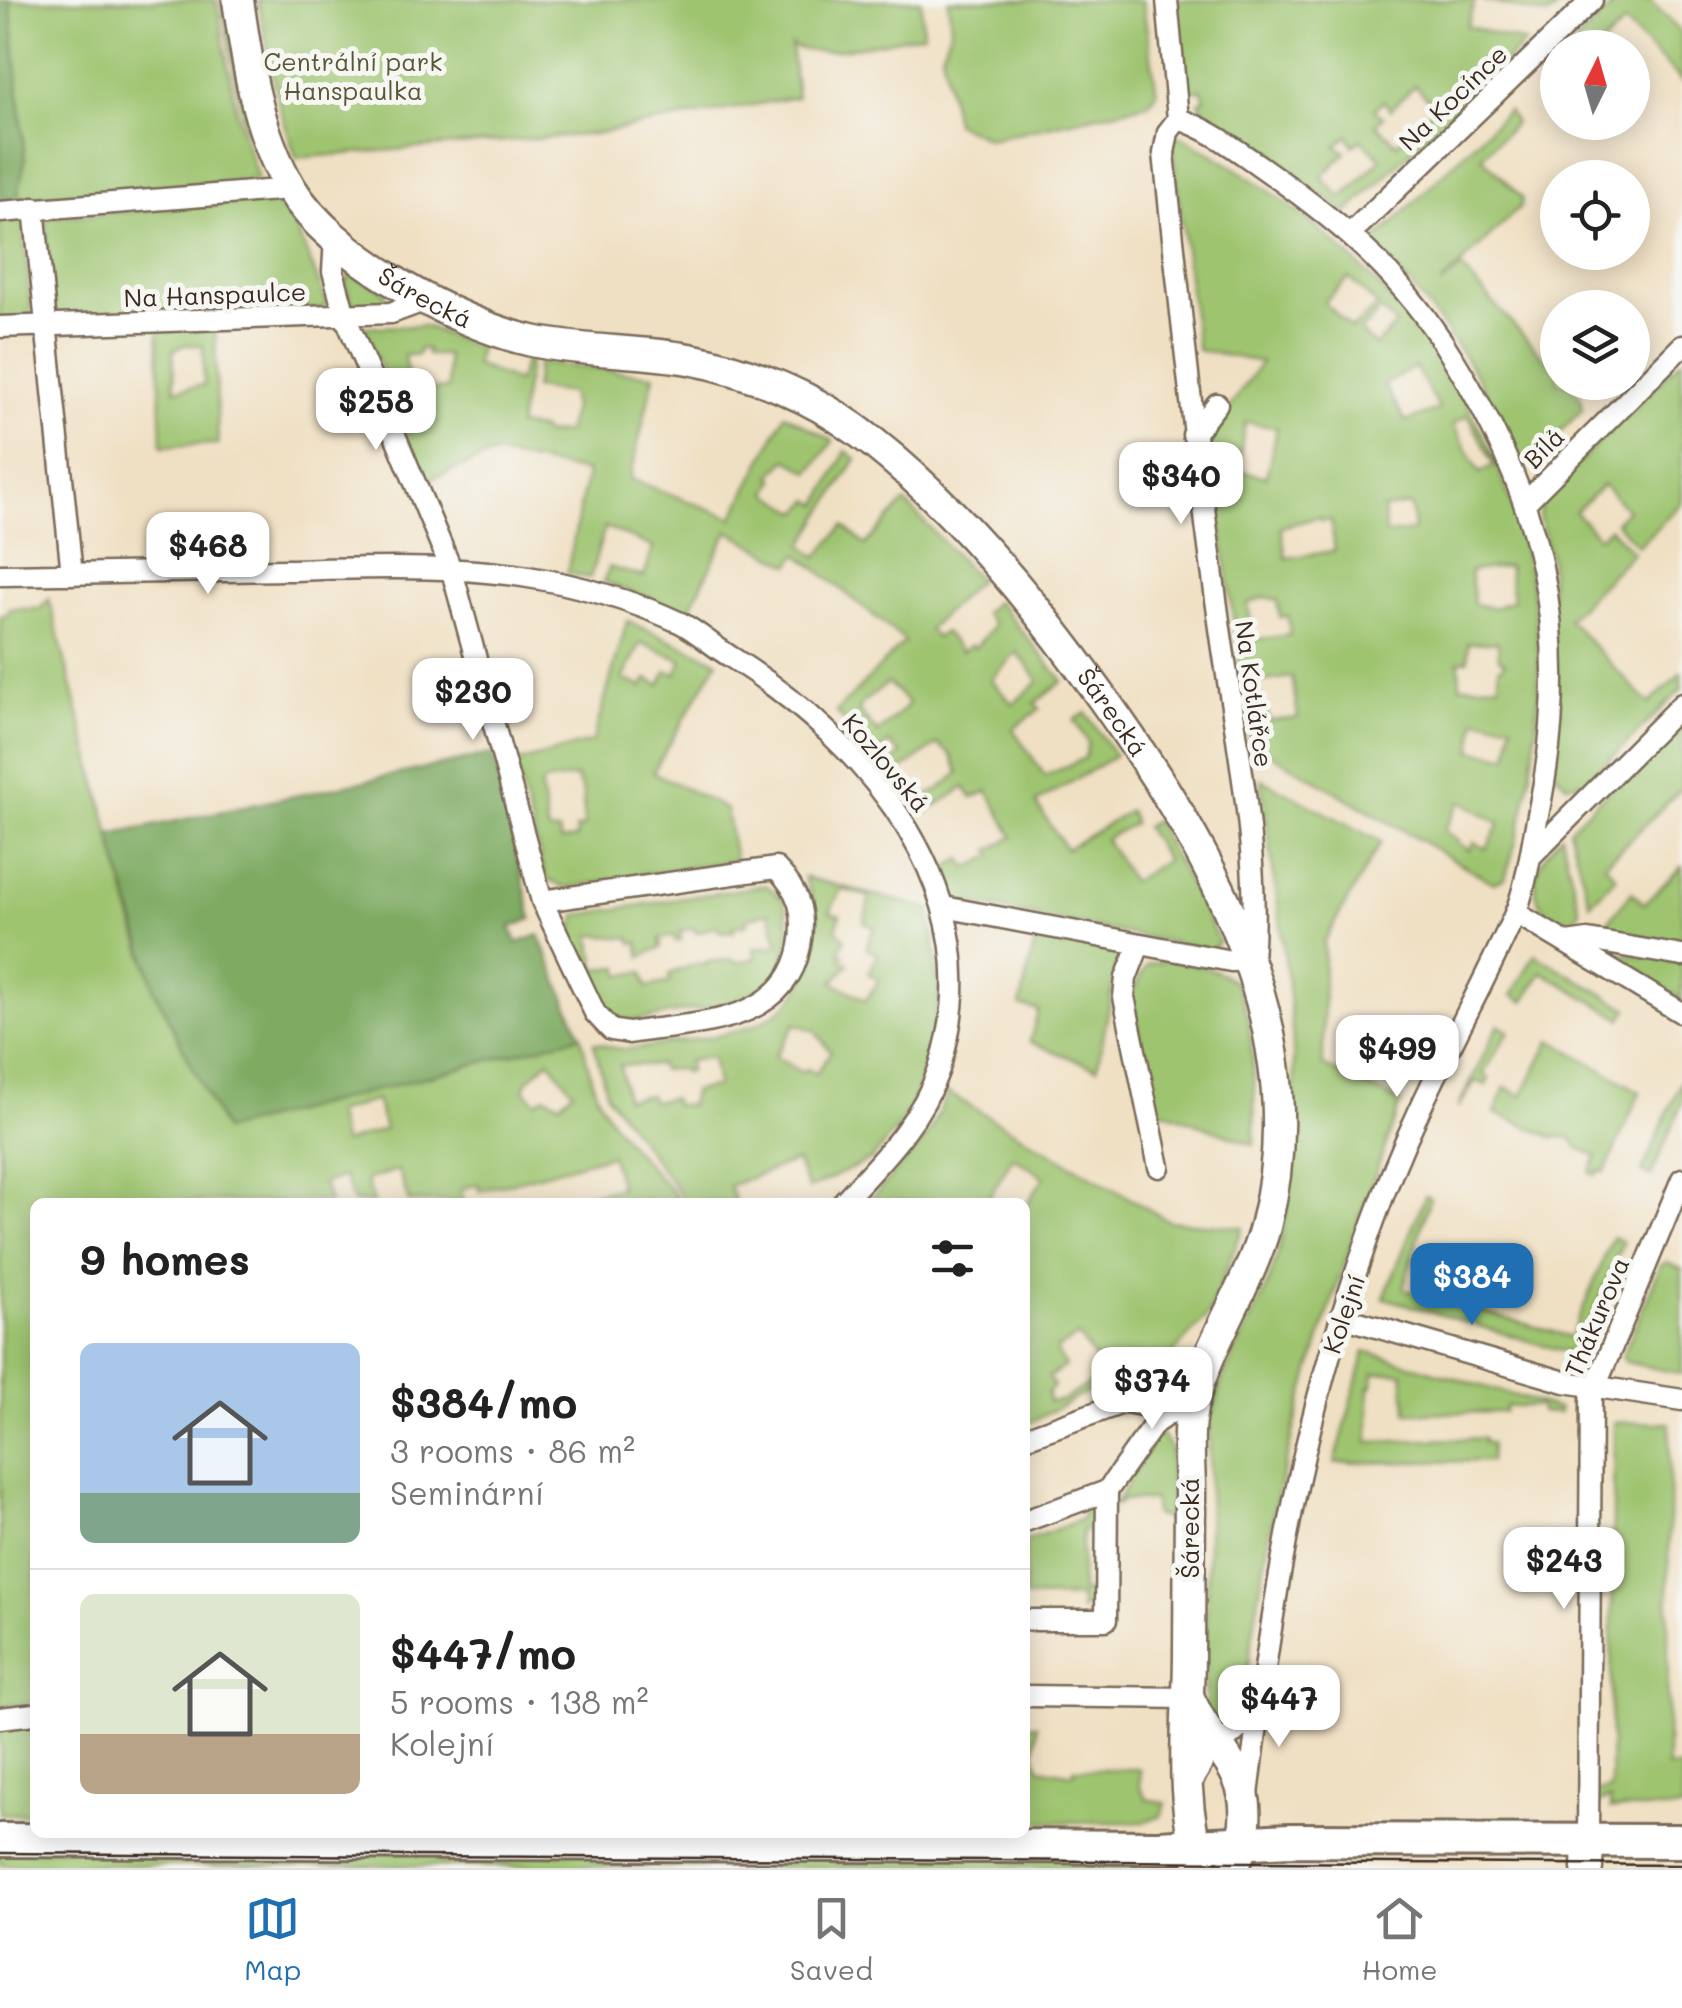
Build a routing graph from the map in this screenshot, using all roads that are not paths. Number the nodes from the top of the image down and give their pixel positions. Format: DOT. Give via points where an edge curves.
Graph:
graph roads {
  1 [pos="238,0"];
  2 [pos="1167,0"];
  3 [pos="1592,0"];
  4 [pos="1178,118"];
  5 [pos="290,189"];
  6 [pos="34,208"];
  7 [pos="0,212"];
  8 [pos="1351,233"];
  9 [pos="335,238"];
  10 [pos="429,299"];
  11 [pos="346,316"];
  12 [pos="45,325"];
  13 [pos="0,327"];
  14 [pos="1682,346"];
  15 [pos="1217,404"];
  16 [pos="1193,434"];
  17 [pos="1527,501"];
  18 [pos="452,571"];
  19 [pos="72,574"];
  20 [pos="0,575"];
  21 [pos="1682,704"];
  22 [pos="1545,779"];
  23 [pos="1580,804"];
  24 [pos="1529,859"];
  25 [pos="542,901"];
  26 [pos="944,907"];
  27 [pos="1516,913"];
  28 [pos="1567,943"];
  29 [pos="1139,945"];
  30 [pos="1682,956"];
  31 [pos="1252,960"];
  32 [pos="1682,1013"];
  33 [pos="1159,1167"];
  34 [pos="1682,1179"];
  35 [pos="846,1198"];
  36 [pos="1674,1223"];
  37 [pos="1342,1316"];
  38 [pos="1594,1385"];
  39 [pos="1682,1400"];
  40 [pos="1182,1413"];
  41 [pos="1030,1436"];
  42 [pos="1107,1491"];
  43 [pos="1030,1519"];
  44 [pos="1030,1620"];
  45 [pos="1259,1689"];
  46 [pos="1030,1696"];
  47 [pos="1189,1698"];
  48 [pos="30,1715"];
  49 [pos="0,1718"];
  50 [pos="1217,1746"];
  51 [pos="1190,1784"];
  52 [pos="1246,1806"];
  53 [pos="0,1840"];
  54 [pos="1682,1841"];
  55 [pos="1588,1854"];
  56 [pos="1238,1855"];
  57 [pos="1198,1857"];
  1 -- 5 [label="street, Šárecká" via="259,114"];
  2 -- 4 [label="street, Na Kotlářce"];
  3 -- 8 [label="street, Na Kocínce"];
  4 -- 8 [label="street" via="1241,153"];
  4 -- 16 [label="street, Na Kotlářce" via="1164,153"];
  5 -- 6 [label="street"];
  5 -- 9 [label="street, Šárecká"];
  6 -- 7 [label="street"];
  6 -- 12 [label="street"];
  8 -- 17 [label="street" via="1393,276 1484,405"];
  9 -- 10 [label="street, Šárecká"];
  9 -- 11 [label="street" via="333,270"];
  10 -- 11 [label="street, Na Hanspaulce" via="392,313"];
  10 -- 31 [label="street, Šárecká" via="484,328 536,342 679,357 729,370 805,399 873,441 970,538 1072,656 1190,831"];
  11 -- 12 [label="street, Na Hanspaulce"];
  11 -- 18 [label="street"];
  12 -- 13 [label="street, Na Hanspaulce"];
  12 -- 19 [label="street"];
  14 -- 17 [label="street, Bílá"];
  15 -- 16 [label="street"];
  16 -- 31 [label="street, Na Kotlářce" via="1248,830 1256,913"];
  17 -- 22 [label="street" via="1543,560 1549,622 1553,698"];
  18 -- 19 [label="street, Kozlovská"];
  18 -- 25 [label="street"];
  18 -- 26 [label="street, Kozlovská" via="523,576 623,600 682,624 788,695 898,810"];
  19 -- 20 [label="street, Kozlovská"];
  21 -- 23 [label="street, Kolejní"];
  22 -- 23 [label="street"];
  22 -- 24 [label="street"];
  23 -- 24 [label="street, Kolejní"];
  24 -- 27 [label="street, Kolejní"];
  25 -- 25 [label="street" via="776,868 801,903 802,936 781,992 748,1014 629,1033 612,1030 595,1013"];
  26 -- 29 [label="street"];
  26 -- 35 [label="street, Kozlovská" via="952,985 938,1071 914,1122"];
  27 -- 28 [label="street"];
  27 -- 37 [label="street, Kolejní" via="1412,1125"];
  28 -- 30 [label="street" via="1588,940"];
  28 -- 32 [label="street"];
  29 -- 31 [label="street"];
  29 -- 33 [label="street" via="1124,997"];
  31 -- 40 [label="street, Šárecká" via="1274,1043 1272,1196 1248,1280"];
  34 -- 36 [label="street, Thákurova"];
  36 -- 38 [label="street, Thákurova"];
  37 -- 38 [label="street" via="1564,1382"];
  37 -- 45 [label="street, Kolejní" via="1298,1468"];
  38 -- 39 [label="street"];
  38 -- 55 [label="street, Thákurova"];
  40 -- 41 [label="street" via="1125,1402"];
  40 -- 42 [label="street" via="1156,1423"];
  40 -- 47 [label="street, Šárecká"];
  42 -- 43 [label="street"];
  42 -- 44 [label="street" via="1106,1620"];
  45 -- 50 [label="street" via="1243,1725"];
  45 -- 52 [label="street, Kolejní"];
  46 -- 47 [label="street"];
  47 -- 50 [label="street"];
  47 -- 51 [label="street, Šárecká" via="1184,1746"];
  48 -- 49 [label="street"];
  50 -- 51 [label="street"];
  50 -- 52 [label="street" via="1238,1772"];
  51 -- 57 [label="street, Šárecká"];
  52 -- 56 [label="street, Kolejní"];
  53 -- 57 [label="main road"];
  54 -- 55 [label="main road"];
  55 -- 56 [label="main road" via="1282,1840"];
  56 -- 57 [label="main road"];
}
